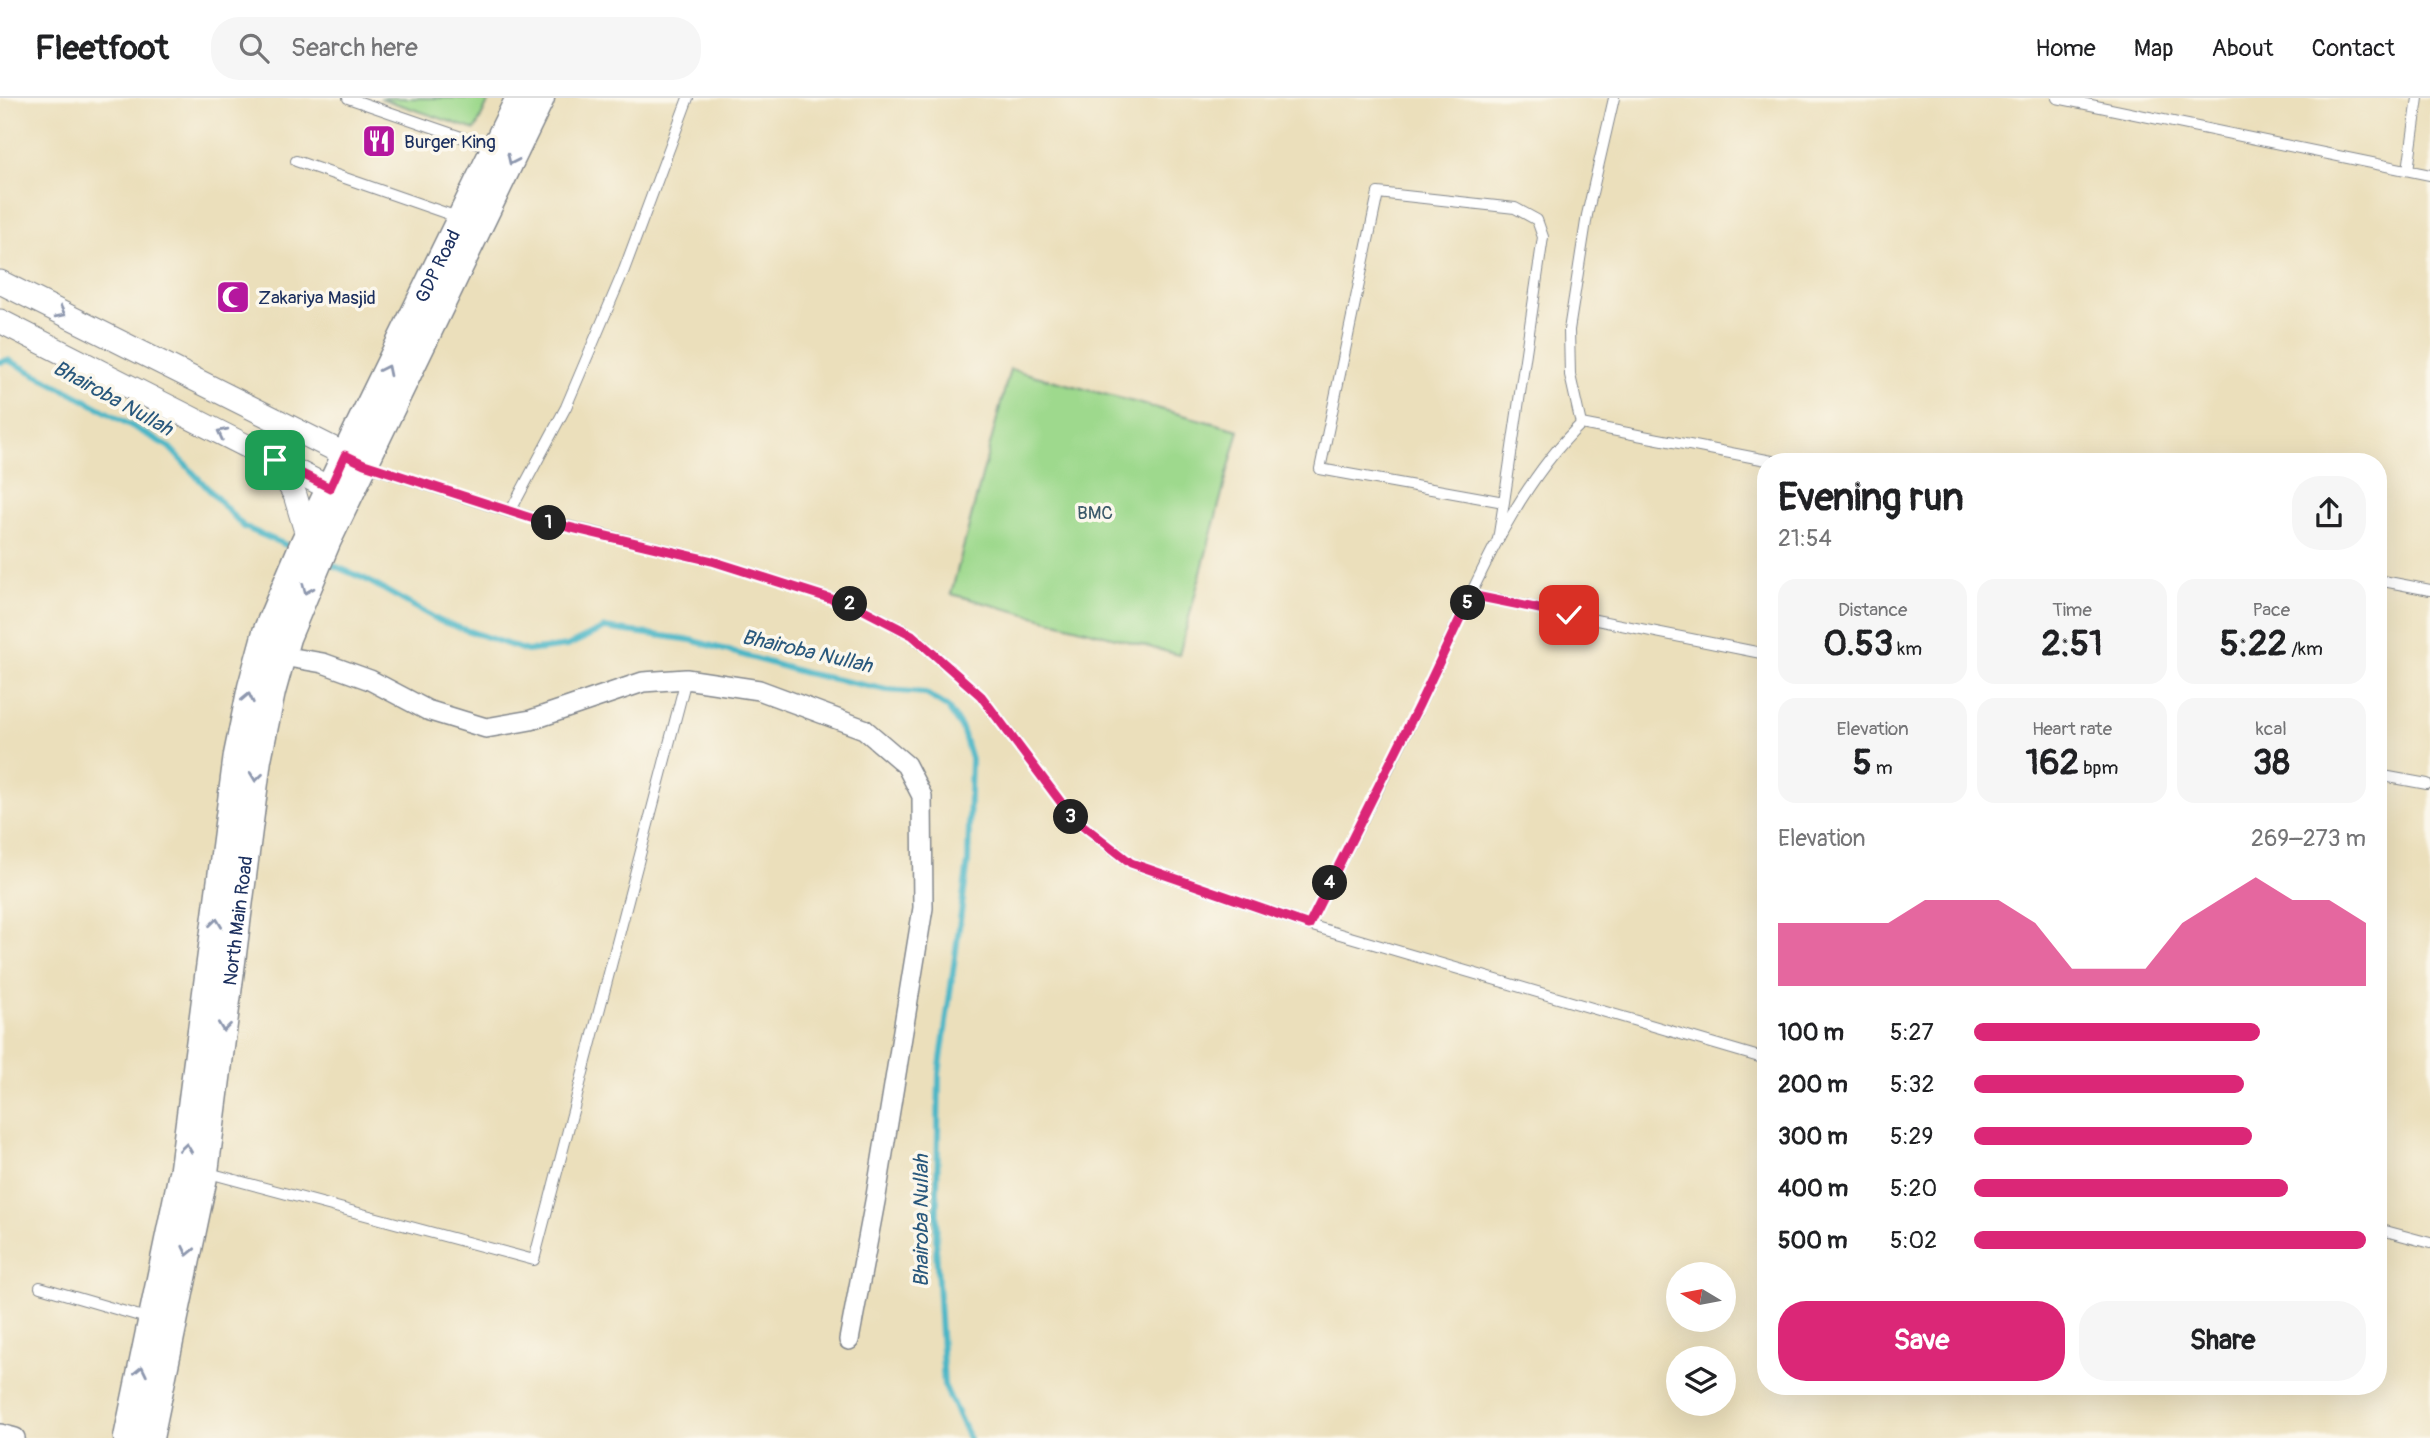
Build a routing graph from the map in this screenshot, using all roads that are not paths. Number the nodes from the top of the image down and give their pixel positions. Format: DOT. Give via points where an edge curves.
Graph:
graph roads {
  1 [pos="348,98"];
  2 [pos="519,98"];
  3 [pos="541,98"];
  4 [pos="688,98"];
  5 [pos="1614,98"];
  6 [pos="2057,98"];
  7 [pos="2418,98"];
  8 [pos="494,148"];
  9 [pos="296,161"];
  10 [pos="2408,170"];
  11 [pos="2430,175"];
  12 [pos="461,218"];
  13 [pos="0,282"];
  14 [pos="0,321"];
  15 [pos="1581,424"];
  16 [pos="355,450"];
  17 [pos="1757,458"];
  18 [pos="275,460"];
  19 [pos="339,493"];
  20 [pos="1504,502"];
  21 [pos="510,512"];
  22 [pos="313,539"];
  23 [pos="1497,540"];
  24 [pos="2387,582"];
  25 [pos="2430,590"];
  26 [pos="1471,595"];
  27 [pos="278,642"];
  28 [pos="1757,652"];
  29 [pos="686,679"];
  30 [pos="2387,777"];
  31 [pos="2427,784"];
  32 [pos="1309,925"];
  33 [pos="1757,1056"];
  34 [pos="205,1172"];
  35 [pos="2387,1231"];
  36 [pos="2430,1243"];
  37 [pos="40,1286"];
  38 [pos="152,1320"];
  39 [pos="849,1340"];
  40 [pos="0,1434"];
  41 [pos="15,1438"];
  42 [pos="127,1438"];
  43 [pos="150,1438"];
  1 -- 8 [label="lane"];
  2 -- 8 [label="main road, GDP Road"];
  3 -- 16 [label="main road, North Main Road, one-way" via="386,422"];
  4 -- 21 [label="lane" via="624,270 571,394"];
  5 -- 15 [label="lane" via="1587,215 1569,330 1570,375"];
  6 -- 10 [label="lane"];
  7 -- 10 [label="lane"];
  8 -- 12 [label="main road, GDP Road"];
  9 -- 12 [label="lane"];
  10 -- 11 [label="lane"];
  16 -- 12 [label="main road, GDP Road, one-way"];
  13 -- 16 [label="street, one-way" via="150,358"];
  18 -- 14 [label="street, one-way"];
  15 -- 17 [label="lane"];
  15 -- 23 [label="lane" via="1556,448"];
  16 -- 19 [label="main road, North Main Road"];
  16 -- 21 [label="lane"];
  18 -- 19 [label="street"];
  18 -- 22 [label="street"];
  19 -- 22 [label="main road, North Main Road"];
  20 -- 20 [label="lane" via="1543,237 1537,220 1515,208 1378,192 1320,469"];
  20 -- 23 [label="lane"];
  21 -- 32 [label="lane" via="712,561 860,608 912,635 981,696 1072,817 1131,863"];
  22 -- 27 [label="main road, North Main Road"];
  23 -- 26 [label="lane"];
  24 -- 25 [label="lane"];
  26 -- 28 [label="lane"];
  26 -- 32 [label="lane"];
  27 -- 29 [label="street" via="370,680 427,710 485,728 531,720 643,682"];
  27 -- 34 [label="main road, North Main Road, one-way" via="258,759"];
  38 -- 27 [label="main road, North Main Road, one-way" via="183,1168 237,755 251,687"];
  29 -- 34 [label="lane" via="534,1260"];
  29 -- 39 [label="street" via="759,690 864,729 906,765 922,796 923,908"];
  30 -- 31 [label="lane"];
  32 -- 33 [label="lane"];
  34 -- 43 [label="main road, North Main Road, one-way"];
  35 -- 36 [label="lane"];
  37 -- 38 [label="lane"];
  42 -- 38 [label="main road, North Main Road, one-way"];
  40 -- 41 [label="street"];
}
